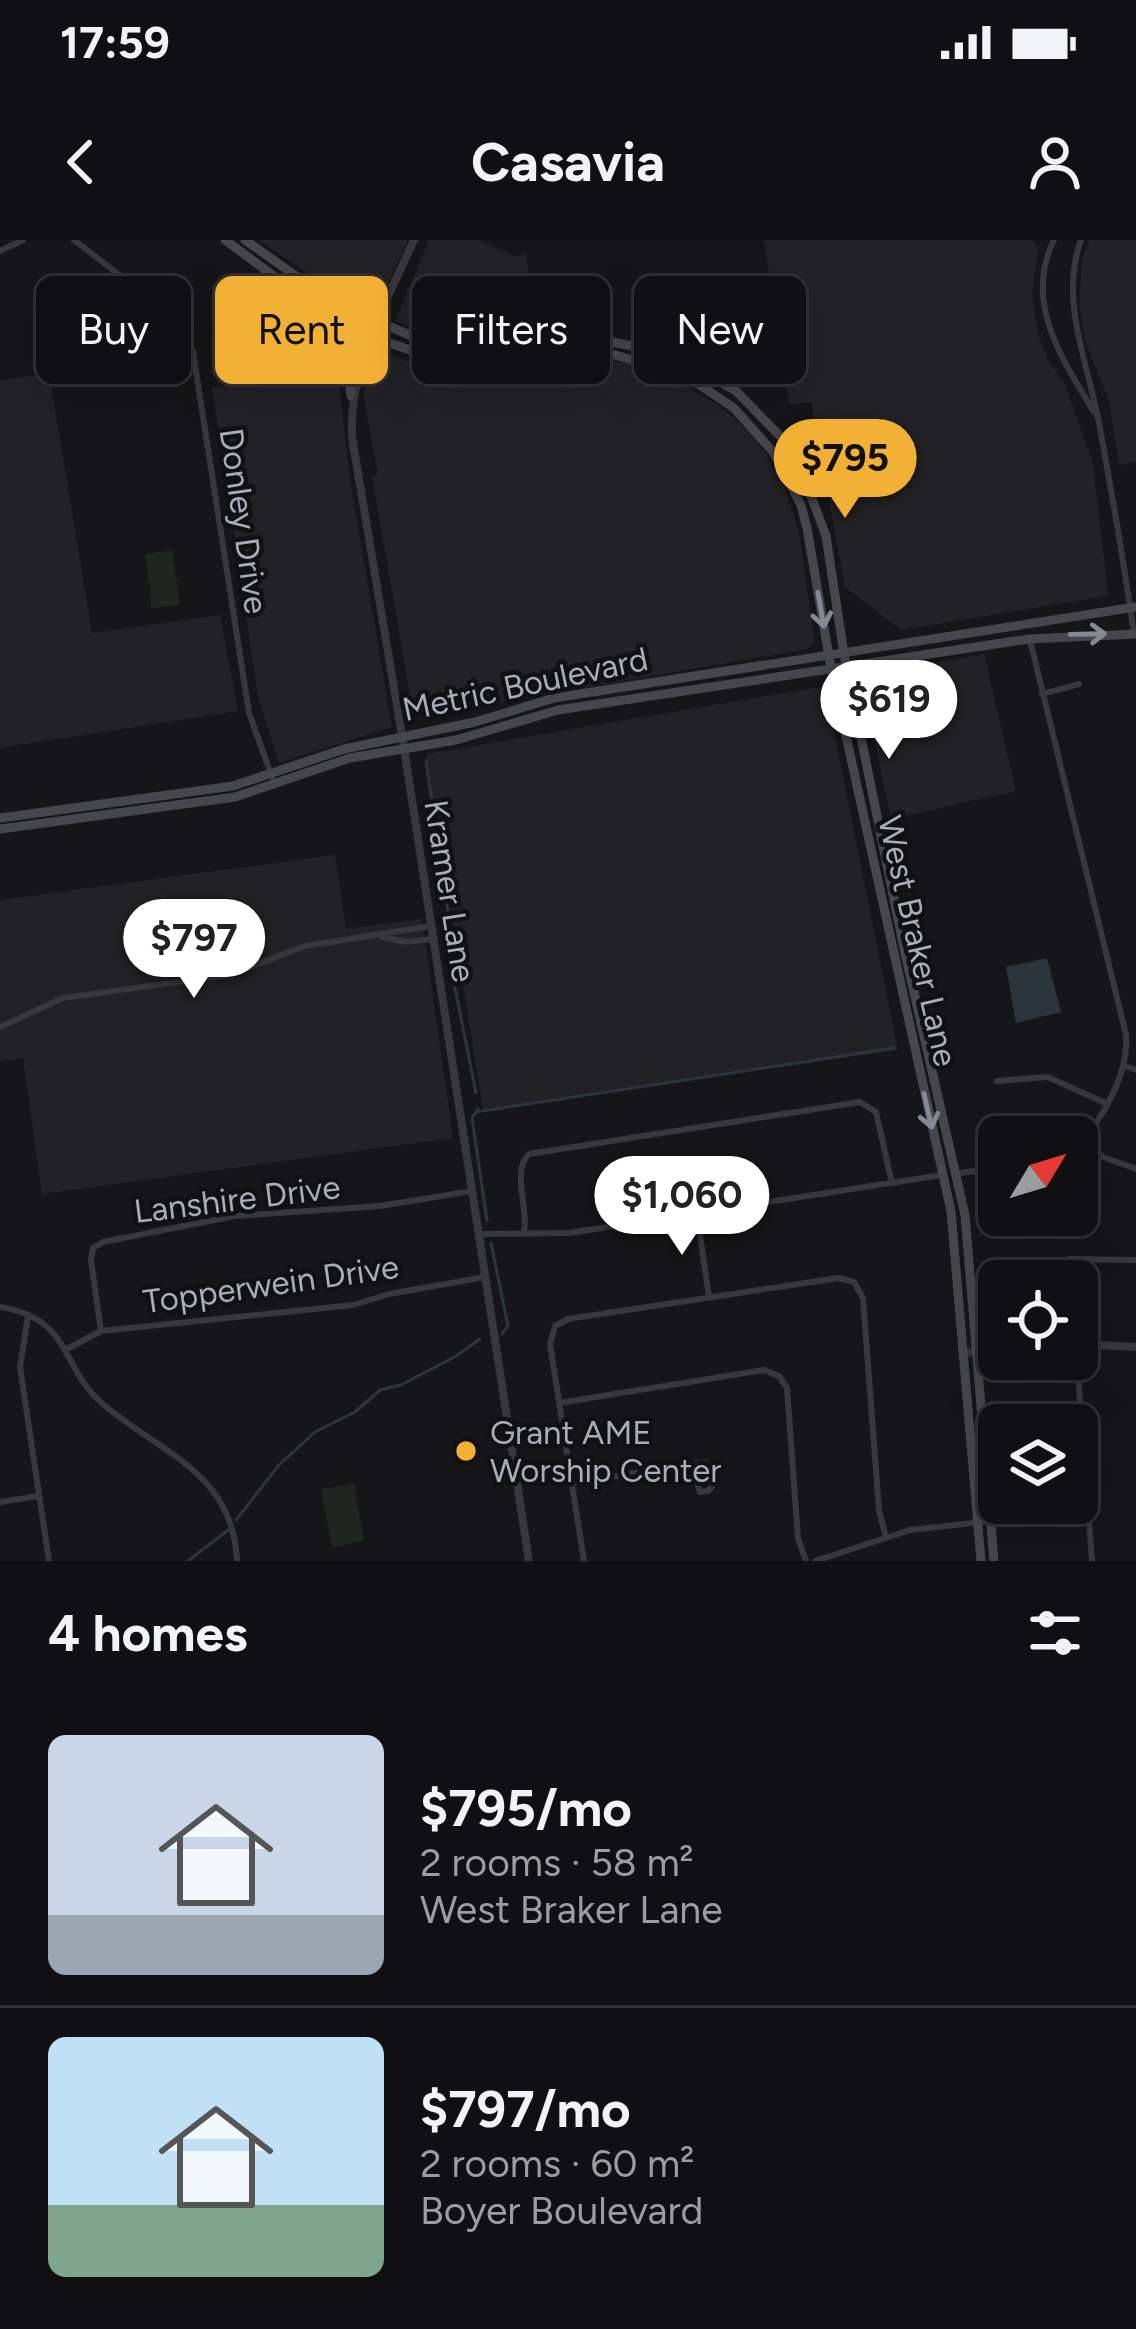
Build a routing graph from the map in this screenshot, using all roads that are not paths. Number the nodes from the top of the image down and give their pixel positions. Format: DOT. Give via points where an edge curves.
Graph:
graph roads {
  1 [pos="23,240"];
  2 [pos="74,240"];
  3 [pos="225,240"];
  4 [pos="245,240"];
  5 [pos="414,240"];
  6 [pos="1054,240"];
  7 [pos="1081,240"];
  8 [pos="0,251"];
  9 [pos="272,276"];
  10 [pos="296,276"];
  11 [pos="388,298"];
  12 [pos="610,354"];
  13 [pos="1083,355"];
  14 [pos="1063,362"];
  15 [pos="350,384"];
  16 [pos="355,384"];
  17 [pos="720,384"];
  18 [pos="726,384"];
  19 [pos="736,391"];
  20 [pos="715,393"];
  21 [pos="351,396"];
  22 [pos="729,404"];
  23 [pos="1099,420"];
  24 [pos="1133,607"];
  25 [pos="1135,634"];
  26 [pos="1029,639"];
  27 [pos="846,659"];
  28 [pos="830,662"];
  29 [pos="1079,684"];
  30 [pos="1042,694"];
  31 [pos="403,743"];
  32 [pos="273,781"];
  33 [pos="860,807"];
  34 [pos="875,807"];
  35 [pos="0,818"];
  36 [pos="0,830"];
  37 [pos="431,926"];
  38 [pos="378,936"];
  39 [pos="433,939"];
  40 [pos="905,952"];
  41 [pos="891,953"];
  42 [pos="0,1027"];
  43 [pos="1124,1066"];
  44 [pos="1136,1070"];
  45 [pos="997,1081"];
  46 [pos="1106,1103"];
  47 [pos="1098,1116"];
  48 [pos="1098,1154"];
  49 [pos="1136,1169"];
  50 [pos="978,1170"];
  51 [pos="957,1174"];
  52 [pos="943,1175"];
  53 [pos="892,1183"];
  54 [pos="472,1191"];
  55 [pos="697,1214"];
  56 [pos="524,1232"];
  57 [pos="478,1234"];
  58 [pos="1070,1260"];
  59 [pos="1136,1260"];
  60 [pos="485,1277"];
  61 [pos="709,1297"];
  62 [pos="0,1307"];
  63 [pos="29,1314"];
  64 [pos="101,1331"];
  65 [pos="1098,1345"];
  66 [pos="1136,1347"];
  67 [pos="67,1348"];
  68 [pos="978,1352"];
  69 [pos="965,1353"];
  70 [pos="1079,1380"];
  71 [pos="559,1403"];
  72 [pos="692,1464"];
  73 [pos="572,1483"];
  74 [pos="39,1496"];
  75 [pos="0,1502"];
  76 [pos="978,1523"];
  77 [pos="978,1524"];
  78 [pos="991,1524"];
  79 [pos="886,1538"];
  80 [pos="49,1561"];
  81 [pos="236,1561"];
  82 [pos="529,1561"];
  83 [pos="584,1561"];
  84 [pos="810,1561"];
  85 [pos="981,1561"];
  86 [pos="994,1561"];
  87 [pos="1092,1561"];
  1 -- 8 [label="street"];
  2 -- 32 [label="street, Donley Drive" via="170,314 193,352 248,713"];
  3 -- 9 [label="main road, West Braker Lane"];
  4 -- 10 [label="main road, West Braker Lane"];
  5 -- 11 [label="street, Kramer Lane"];
  6 -- 14 [label="street" via="1042,274 1043,307"];
  7 -- 13 [label="street" via="1071,287"];
  12 -- 20 [label="main road, West Braker Lane"];
  13 -- 14 [label="street"];
  13 -- 23 [label="street"];
  14 -- 23 [label="street"];
  15 -- 21 [label="main road"];
  16 -- 21 [label="street, Kramer Lane"];
  17 -- 20 [label="main road"];
  18 -- 19 [label="main road, West Braker Lane"];
  19 -- 22 [label="main road"];
  19 -- 27 [label="main road, West Braker Lane" via="782,437 810,489"];
  20 -- 22 [label="main road, West Braker Lane"];
  21 -- 31 [label="street, Kramer Lane" via="358,484"];
  22 -- 28 [label="main road, West Braker Lane, one-way" via="773,452 800,505"];
  23 -- 24 [label="street"];
  24 -- 25 [label="street"];
  24 -- 27 [label="main road, Metric Boulevard"];
  26 -- 25 [label="main road, Metric Boulevard, one-way"];
  26 -- 27 [label="main road, Metric Boulevard"];
  26 -- 30 [label="street"];
  27 -- 28 [label="main road, Metric Boulevard"];
  27 -- 34 [label="main road, West Braker Lane"];
  28 -- 31 [label="main road, Metric Boulevard" via="541,700"];
  28 -- 33 [label="main road, West Braker Lane"];
  29 -- 30 [label="street"];
  30 -- 43 [label="street" via="1126,1035"];
  31 -- 32 [label="main road, Metric Boulevard" via="344,749"];
  31 -- 37 [label="street, Kramer Lane"];
  32 -- 35 [label="main road, Metric Boulevard"];
  32 -- 36 [label="main road, Metric Boulevard" via="211,801"];
  33 -- 34 [label="main road"];
  33 -- 41 [label="main road, West Braker Lane"];
  34 -- 40 [label="main road, West Braker Lane"];
  37 -- 38 [label="street"];
  37 -- 39 [label="street, Kramer Lane"];
  38 -- 39 [label="street"];
  38 -- 42 [label="street" via="290,950 229,975 63,998"];
  39 -- 54 [label="street, Kramer Lane"];
  40 -- 41 [label="main road"];
  40 -- 51 [label="main road, West Braker Lane"];
  41 -- 52 [label="main road, West Braker Lane, one-way"];
  43 -- 44 [label="street"];
  43 -- 46 [label="street"];
  45 -- 46 [label="street" via="1048,1077"];
  46 -- 47 [label="street"];
  48 -- 49 [label="street"];
  50 -- 51 [label="street"];
  51 -- 52 [label="street"];
  51 -- 68 [label="main road, West Braker Lane"];
  52 -- 53 [label="street"];
  52 -- 69 [label="main road, West Braker Lane"];
  53 -- 55 [label="street"];
  53 -- 56 [label="street" via="876,1112 860,1102 529,1154 520,1170"];
  54 -- 57 [label="street, Kramer Lane"];
  54 -- 64 [label="street, Lanshire Drive" via="235,1216 103,1242 91,1259"];
  55 -- 56 [label="street"];
  55 -- 61 [label="street"];
  56 -- 57 [label="street"];
  57 -- 60 [label="street, Kramer Lane"];
  58 -- 59 [label="street"];
  60 -- 64 [label="street, Topperwein Drive" via="353,1304"];
  60 -- 82 [label="street, Kramer Lane"];
  61 -- 71 [label="street" via="561,1322 550,1333"];
  61 -- 79 [label="street" via="838,1278 860,1288"];
  62 -- 63 [label="street"];
  63 -- 67 [label="street"];
  63 -- 74 [label="street" via="20,1367"];
  64 -- 67 [label="street, Topperwein Drive"];
  65 -- 66 [label="street"];
  67 -- 81 [label="street" via="104,1405 206,1481 233,1527"];
  68 -- 69 [label="street"];
  69 -- 76 [label="main road, West Braker Lane"];
  70 -- 87 [label="street"];
  71 -- 73 [label="street"];
  71 -- 84 [label="street" via="772,1371 787,1388 798,1538"];
  72 -- 72 [label="street" via="710,1468 708,1491 697,1487"];
  72 -- 73 [label="street"];
  73 -- 83 [label="street"];
  74 -- 75 [label="street"];
  74 -- 80 [label="street"];
  76 -- 79 [label="street"];
  77 -- 85 [label="main road, West Braker Lane"];
  78 -- 86 [label="main road, West Braker Lane"];
  79 -- 84 [label="street"];
}
